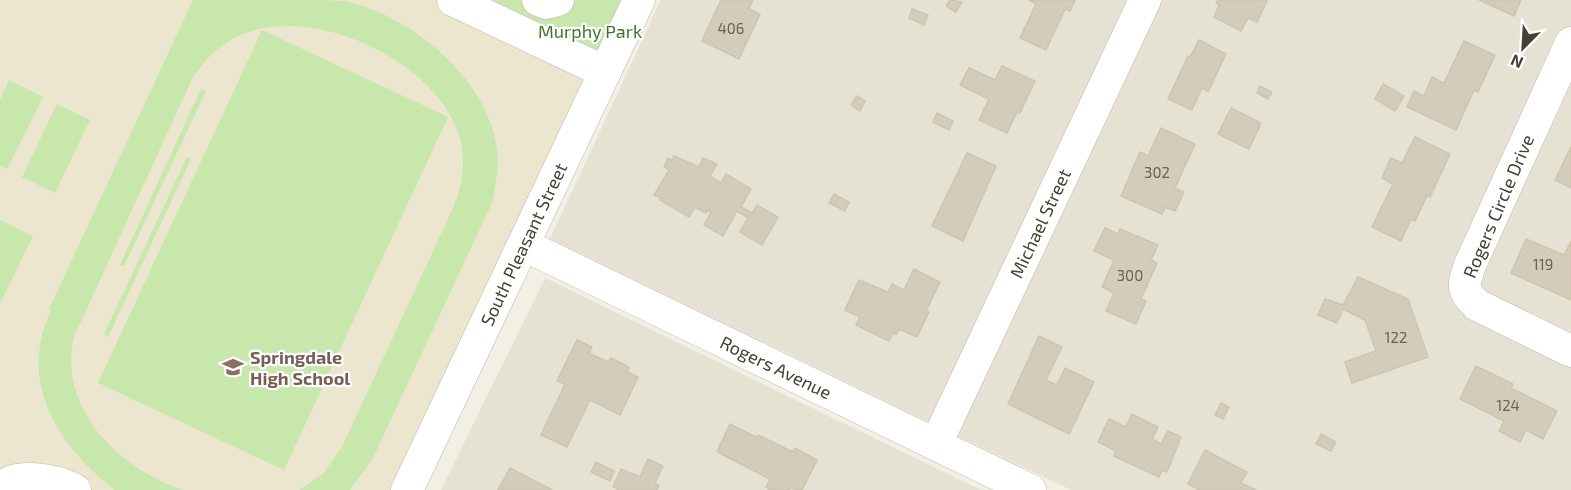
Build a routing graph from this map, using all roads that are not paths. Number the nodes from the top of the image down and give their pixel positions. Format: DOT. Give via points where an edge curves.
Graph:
graph roads {
  1 [pos="453,0"];
  2 [pos="538,0"];
  3 [pos="558,0"];
  4 [pos="639,0"];
  5 [pos="1145,0"];
  6 [pos="502,10"];
  7 [pos="1571,43"];
  8 [pos="604,72"];
  9 [pos="524,245"];
  10 [pos="1571,351"];
  11 [pos="936,444"];
  12 [pos="0,488"];
  13 [pos="75,490"];
  14 [pos="407,490"];
  15 [pos="1030,490"];
  1 -- 6 [label="street"];
  2 -- 3 [label="street"];
  4 -- 8 [label="street, South Pleasant Street"];
  5 -- 11 [label="street, Michael Street"];
  6 -- 8 [label="street"];
  7 -- 10 [label="street, Rogers Circle Drive" via="1464,283 1467,295 1477,305"];
  8 -- 9 [label="street, South Pleasant Street"];
  9 -- 11 [label="street, Rogers Avenue"];
  9 -- 14 [label="street, South Pleasant Street"];
  11 -- 15 [label="street, Rogers Avenue"];
  12 -- 13 [label="street" via="14,480 40,480"];
}
